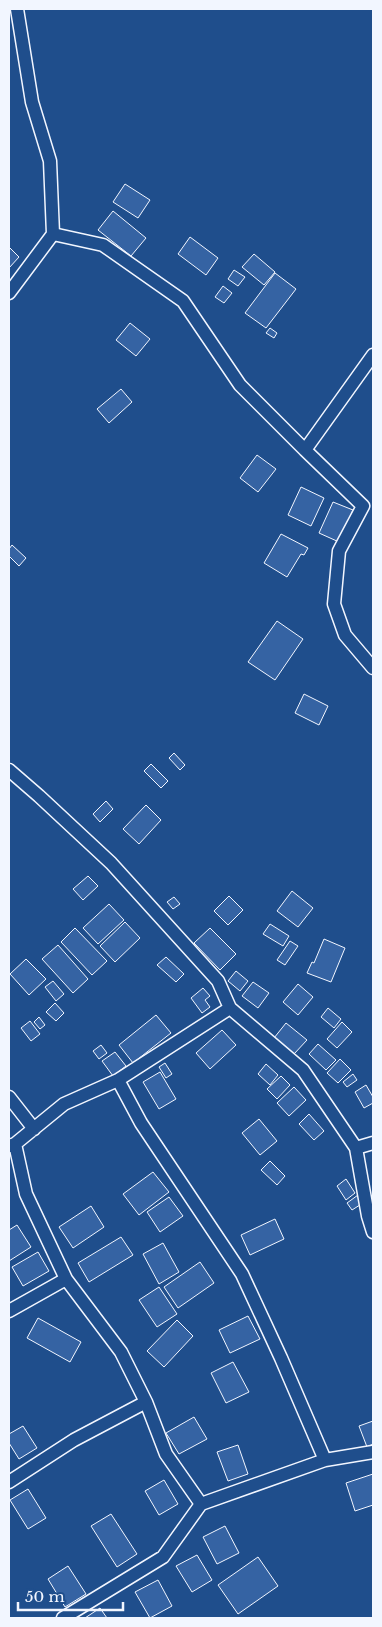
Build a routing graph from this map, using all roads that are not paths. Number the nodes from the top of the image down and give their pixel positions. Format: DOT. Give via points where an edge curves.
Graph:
graph roads {
  1 [pos="17,9"];
  2 [pos="53,234"];
  3 [pos="9,293"];
  4 [pos="373,355"];
  5 [pos="305,450"];
  6 [pos="373,668"];
  7 [pos="9,770"];
  8 [pos="230,1008"];
  9 [pos="118,1080"];
  10 [pos="9,1097"];
  11 [pos="34,1129"];
  12 [pos="373,1143"];
  13 [pos="12,1145"];
  14 [pos="356,1148"];
  15 [pos="373,1232"];
  16 [pos="66,1279"];
  17 [pos="9,1311"];
  18 [pos="146,1402"];
  19 [pos="373,1452"];
  20 [pos="325,1460"];
  21 [pos="9,1482"];
  22 [pos="201,1504"];
  23 [pos="63,1618"];
  1 -- 2 [label="street" via="32,102 50,161"];
  2 -- 3 [label="street"];
  2 -- 5 [label="street" via="103,245 183,301 240,385"];
  4 -- 5 [label="street"];
  5 -- 6 [label="street" via="363,506 339,551 334,604 345,635"];
  7 -- 8 [label="street" via="111,863 218,982"];
  8 -- 9 [label="street"];
  8 -- 14 [label="street" via="303,1070"];
  9 -- 11 [label="street" via="64,1104"];
  9 -- 20 [label="street" via="141,1123 242,1274"];
  10 -- 11 [label="street"];
  11 -- 13 [label="street"];
  12 -- 14 [label="street"];
  13 -- 16 [label="street" via="26,1194"];
  14 -- 15 [label="street"];
  16 -- 17 [label="street"];
  16 -- 18 [label="street" via="122,1352"];
  18 -- 21 [label="street" via="74,1440"];
  18 -- 22 [label="street" via="166,1454"];
  19 -- 20 [label="street"];
  20 -- 22 [label="street"];
  22 -- 23 [label="street" via="163,1557"];
}
